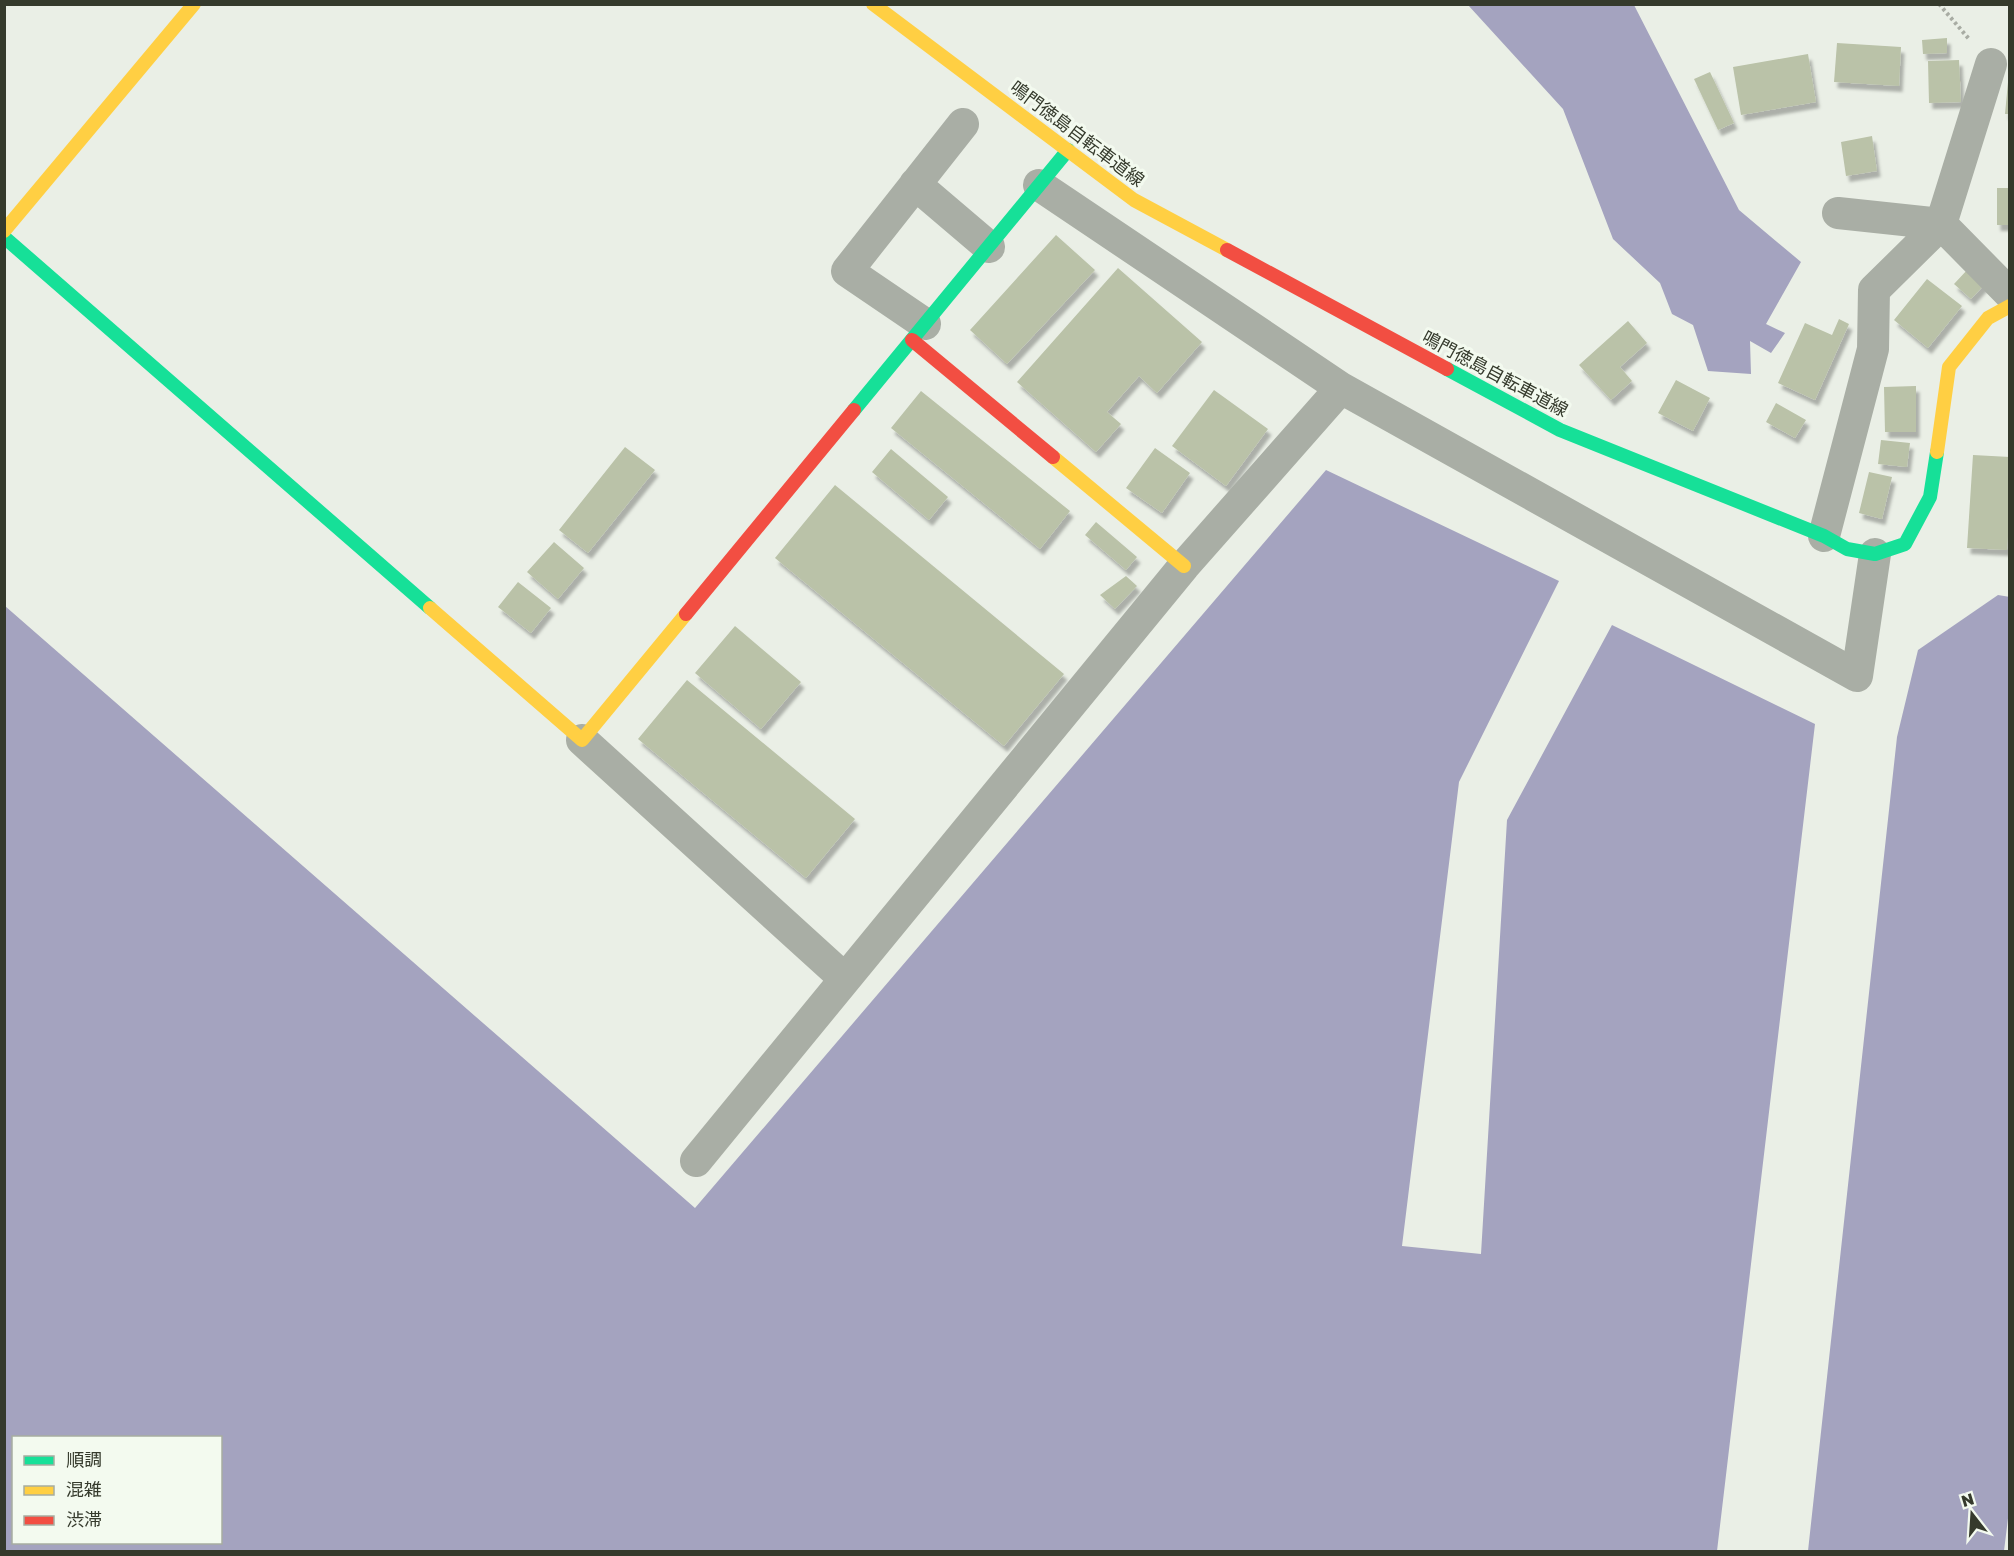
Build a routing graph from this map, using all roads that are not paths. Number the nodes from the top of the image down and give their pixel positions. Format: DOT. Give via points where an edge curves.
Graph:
graph roads {
  1 [pos="194,4"];
  2 [pos="873,4"];
  3 [pos="1991,64"];
  4 [pos="963,124"];
  5 [pos="1068,150"];
  6 [pos="915,184"];
  7 [pos="1039,185"];
  8 [pos="1838,213"];
  9 [pos="1941,224"];
  10 [pos="4,231"];
  11 [pos="4,237"];
  12 [pos="988,247"];
  13 [pos="2010,294"];
  14 [pos="2010,306"];
  15 [pos="918,332"];
  16 [pos="1341,388"];
  17 [pos="1824,536"];
  18 [pos="1875,554"];
  19 [pos="1184,566"];
  20 [pos="582,740"];
  21 [pos="845,979"];
  22 [pos="696,1161"];
  1 -- 10 [label="street"];
  2 -- 5 [label="street, 鳴門徳島自転車道線"];
  3 -- 9 [label="street"];
  4 -- 6 [label="street"];
  5 -- 7 [label="street"];
  5 -- 17 [label="street, 鳴門徳島自転車道線" via="1134,200 1560,430"];
  6 -- 12 [label="street"];
  6 -- 15 [label="street" via="847,271"];
  7 -- 12 [label="street"];
  7 -- 16 [label="street"];
  8 -- 9 [label="street"];
  9 -- 13 [label="street"];
  9 -- 17 [label="street" via="1874,290 1873,349"];
  11 -- 20 [label="street"];
  12 -- 15 [label="street"];
  14 -- 18 [label="street, 鳴門徳島自転車道線" via="1988,318 1949,368 1930,496 1905,544"];
  15 -- 19 [label="street"];
  15 -- 20 [label="street"];
  16 -- 18 [label="street" via="1857,676"];
  16 -- 19 [label="street"];
  17 -- 18 [label="street, 鳴門徳島自転車道線" via="1847,549"];
  19 -- 21 [label="street"];
  20 -- 21 [label="street"];
  21 -- 22 [label="street"];
}
